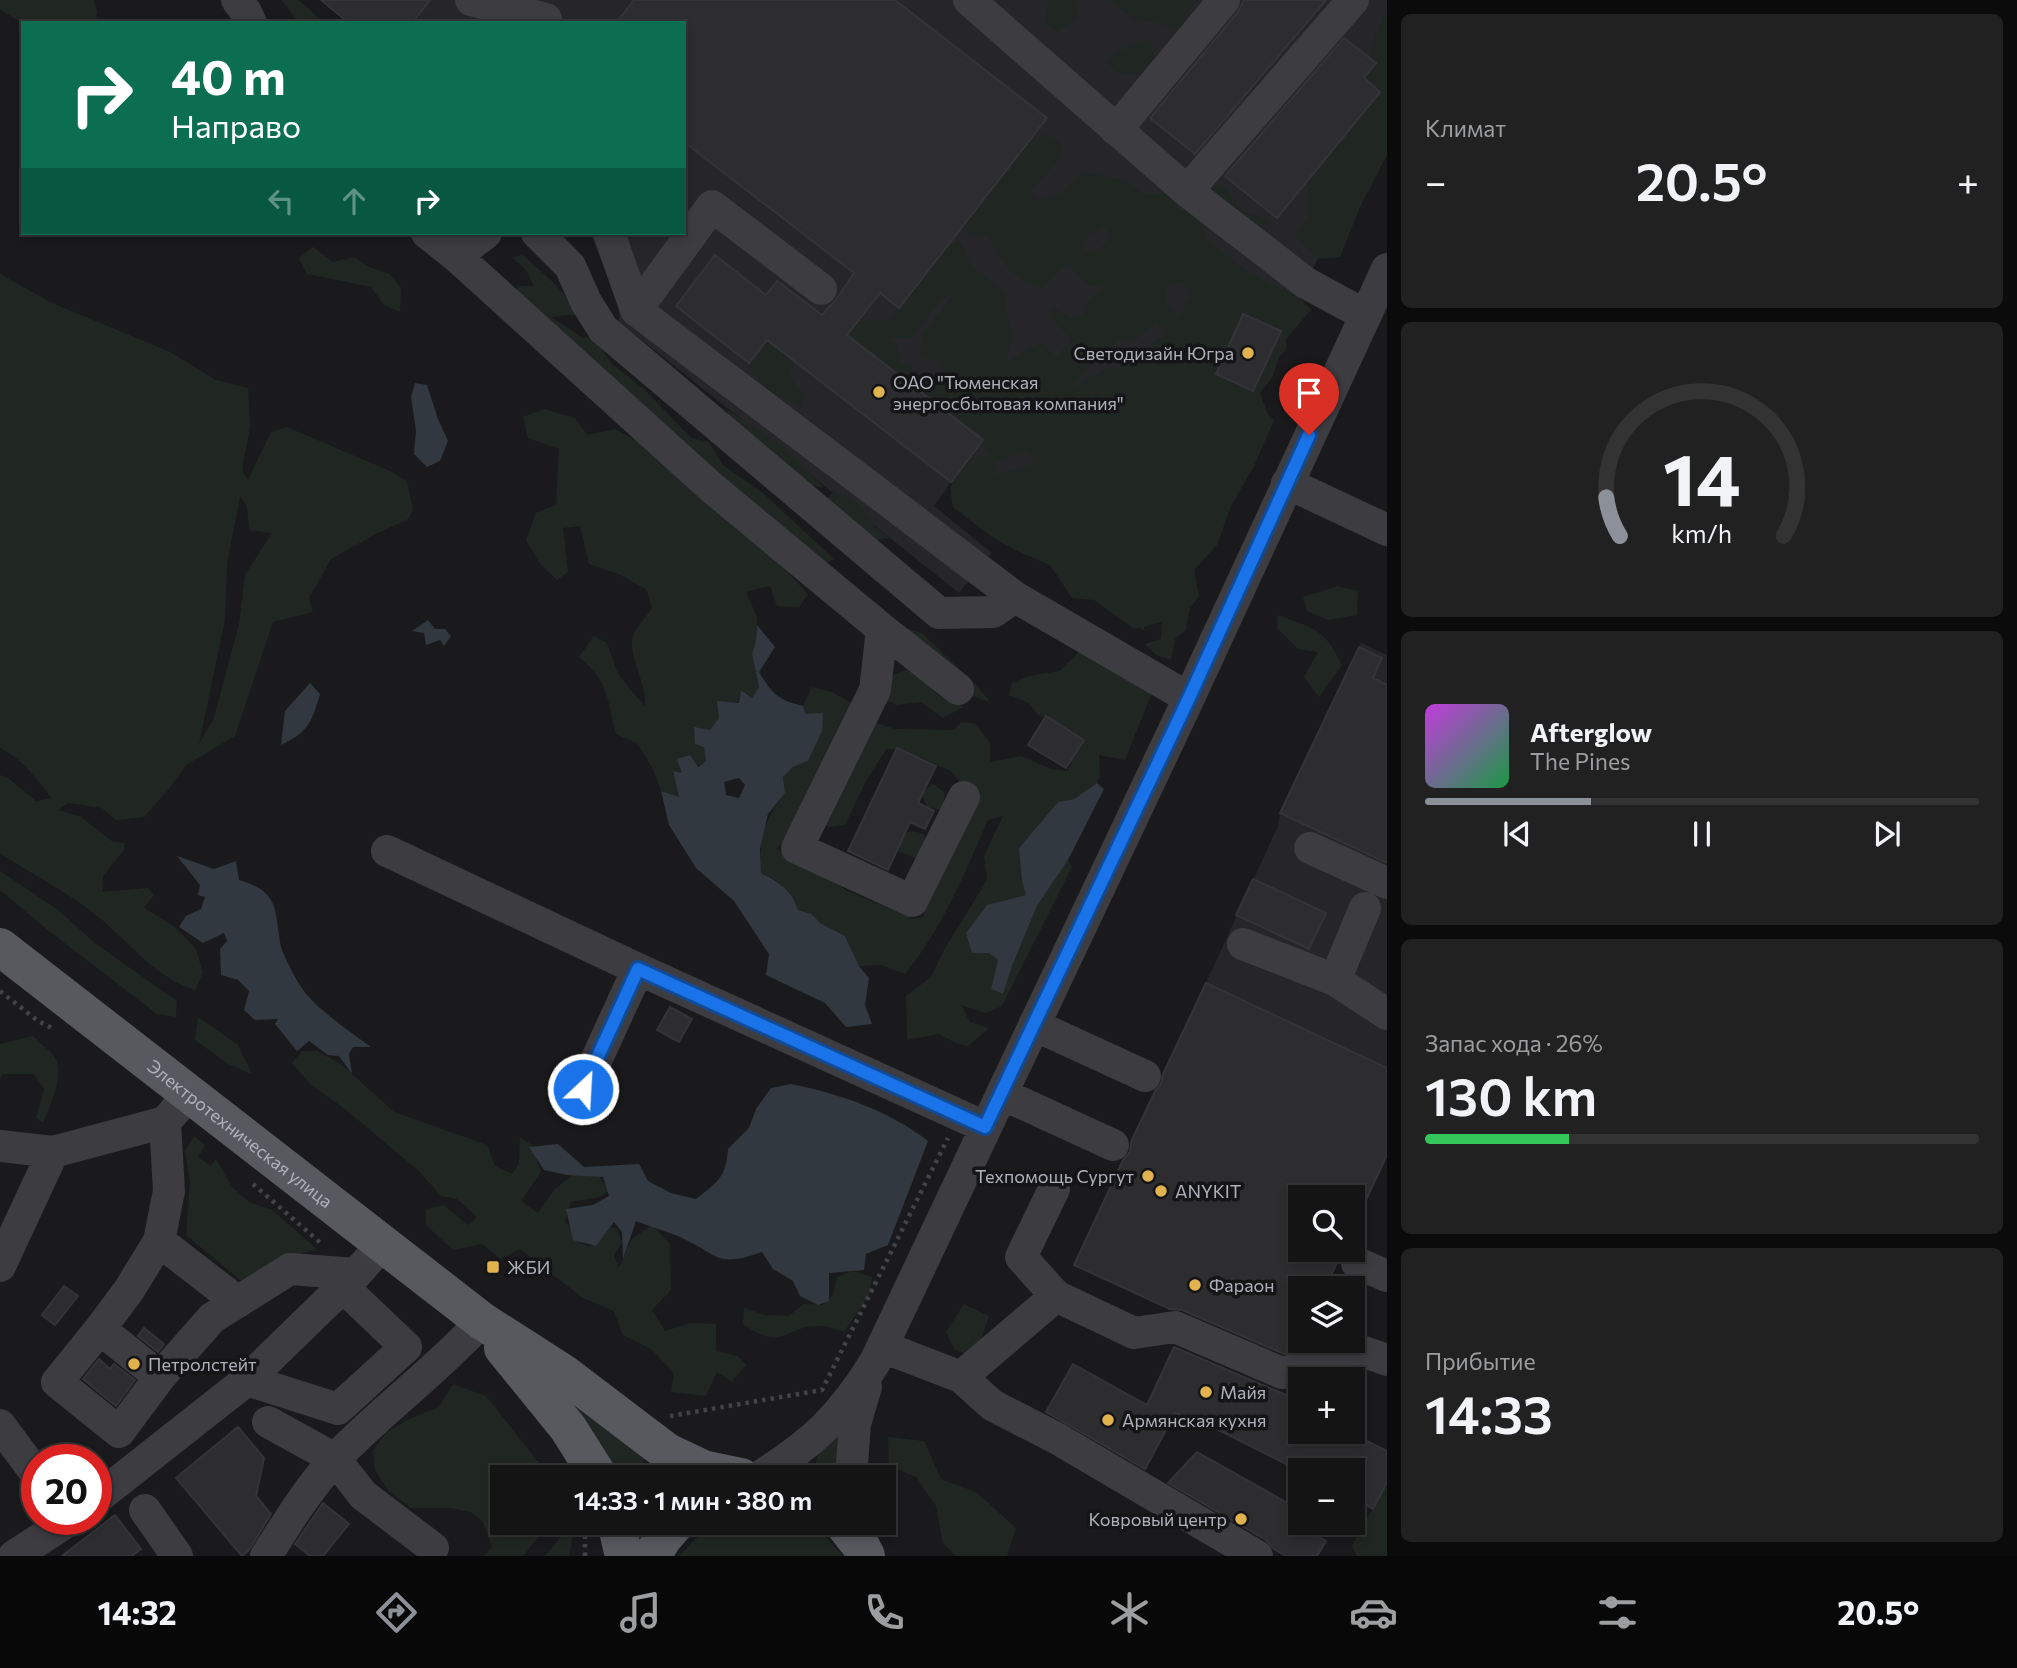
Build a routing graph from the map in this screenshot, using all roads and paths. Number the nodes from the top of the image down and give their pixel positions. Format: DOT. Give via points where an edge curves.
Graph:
graph roads {
  1 [pos="237,0"];
  2 [pos="969,0"];
  3 [pos="1224,0"];
  4 [pos="1353,0"];
  5 [pos="466,8"];
  6 [pos="1000,10"];
  7 [pos="550,14"];
  8 [pos="250,21"];
  9 [pos="1116,130"];
  10 [pos="1187,191"];
  11 [pos="430,235"];
  12 [pos="483,235"];
  13 [pos="539,235"];
  14 [pos="610,235"];
  15 [pos="456,256"];
  16 [pos="1387,269"];
  17 [pos="821,289"];
  18 [pos="636,310"];
  19 [pos="1365,315"];
  20 [pos="1287,483"];
  21 [pos="1387,530"];
  22 [pos="1015,597"];
  23 [pos="882,629"];
  24 [pos="958,689"];
  25 [pos="1189,698"];
  26 [pos="964,797"];
  27 [pos="1310,848"];
  28 [pos="387,851"];
  29 [pos="1387,883"];
  30 [pos="1365,908"];
  31 [pos="1243,944"];
  32 [pos="0,947"];
  33 [pos="638,969"];
  34 [pos="1335,980"];
  35 [pos="0,991"];
  36 [pos="1387,1014"];
  37 [pos="1034,1025"];
  38 [pos="61,1032"];
  39 [pos="1145,1076"];
  40 [pos="583,1089"];
  41 [pos="1002,1094"];
  42 [pos="177,1108"];
  43 [pos="985,1127"];
  44 [pos="1113,1145"];
  45 [pos="0,1146"];
  46 [pos="53,1152"];
  47 [pos="244,1176"];
  48 [pos="1054,1189"];
  49 [pos="159,1241"];
  50 [pos="383,1244"];
  51 [pos="1357,1263"];
  52 [pos="0,1266"];
  53 [pos="1387,1276"];
  54 [pos="349,1280"];
  55 [pos="1056,1296"];
  56 [pos="238,1302"];
  57 [pos="482,1321"];
  58 [pos="100,1329"];
  59 [pos="879,1355"];
  60 [pos="1387,1360"];
  61 [pos="160,1377"];
  62 [pos="961,1377"];
  63 [pos="247,1380"];
  64 [pos="268,1422"];
  65 [pos="0,1425"];
  66 [pos="21,1453"];
  67 [pos="335,1459"];
  68 [pos="591,1465"];
  69 [pos="695,1465"];
  70 [pos="777,1465"];
  71 [pos="852,1465"];
  72 [pos="112,1486"];
  73 [pos="145,1510"];
  74 [pos="46,1535"];
  75 [pos="584,1535"];
  76 [pos="619,1535"];
  77 [pos="666,1535"];
  78 [pos="433,1548"];
  79 [pos="14,1556"];
  80 [pos="177,1556"];
  81 [pos="266,1556"];
  82 [pos="584,1556"];
  83 [pos="624,1556"];
  84 [pos="652,1556"];
  85 [pos="1257,1556"];
  1 -- 8 [label="street"];
  2 -- 6 [label="street"];
  3 -- 9 [label="street"];
  4 -- 10 [label="street"];
  5 -- 7 [label="street"];
  6 -- 9 [label="street"];
  9 -- 10 [label="street"];
  10 -- 19 [label="street" via="1306,283"];
  11 -- 15 [label="street"];
  12 -- 15 [label="street"];
  13 -- 22 [label="street" via="570,266 603,329 939,612 993,612"];
  14 -- 18 [label="street"];
  15 -- 23 [label="street" via="710,487"];
  16 -- 19 [label="street"];
  17 -- 18 [label="street" via="712,206"];
  18 -- 22 [label="street"];
  19 -- 20 [label="street"];
  20 -- 21 [label="street"];
  20 -- 25 [label="street"];
  22 -- 25 [label="street"];
  23 -- 24 [label="street"];
  23 -- 26 [label="street" via="875,690 797,848 912,901"];
  25 -- 37 [label="street"];
  27 -- 29 [label="street"];
  28 -- 33 [label="street"];
  30 -- 34 [label="street"];
  31 -- 34 [label="street"];
  32 -- 42 [label="main road, Электротехническая улица"];
  33 -- 40 [label="street"];
  33 -- 43 [label="street"];
  34 -- 36 [label="street"];
  35 -- 38 [label="path" via="38,1021"];
  37 -- 39 [label="street"];
  37 -- 41 [label="street"];
  41 -- 43 [label="street"];
  41 -- 44 [label="street"];
  42 -- 46 [label="street"];
  42 -- 49 [label="street"];
  42 -- 50 [label="main road, Электротехническая улица"];
  43 -- 59 [label="street"];
  45 -- 46 [label="street"];
  46 -- 52 [label="street"];
  47 -- 54 [label="path"];
  48 -- 55 [label="street" via="1021,1257"];
  49 -- 56 [label="street"];
  49 -- 58 [label="street"];
  50 -- 54 [label="street"];
  50 -- 57 [label="main road, Электротехническая улица"];
  51 -- 53 [label="street"];
  54 -- 56 [label="street" via="290,1269"];
  54 -- 63 [label="street"];
  54 -- 63 [label="street" via="407,1347 338,1409"];
  55 -- 60 [label="street" via="1134,1333 1175,1327 1282,1373 1364,1352"];
  55 -- 62 [label="street"];
  56 -- 61 [label="street" via="212,1318"];
  57 -- 67 [label="street"];
  57 -- 68 [label="main road" via="568,1428"];
  57 -- 69 [label="main road" via="563,1373 667,1452"];
  58 -- 61 [label="street"];
  58 -- 61 [label="street" via="57,1382 119,1433"];
  59 -- 62 [label="street"];
  59 -- 70 [label="street" via="830,1423"];
  59 -- 71 [label="street" via="855,1424"];
  62 -- 85 [label="street" via="992,1405"];
  63 -- 72 [label="street"];
  64 -- 67 [label="street"];
  65 -- 66 [label="street"];
  67 -- 78 [label="street" via="363,1495"];
  67 -- 81 [label="street"];
  73 -- 80 [label="street"];
  74 -- 79 [label="street"];
  75 -- 82 [label="path"];
  76 -- 83 [label="main road"];
  77 -- 84 [label="main road"];
}
